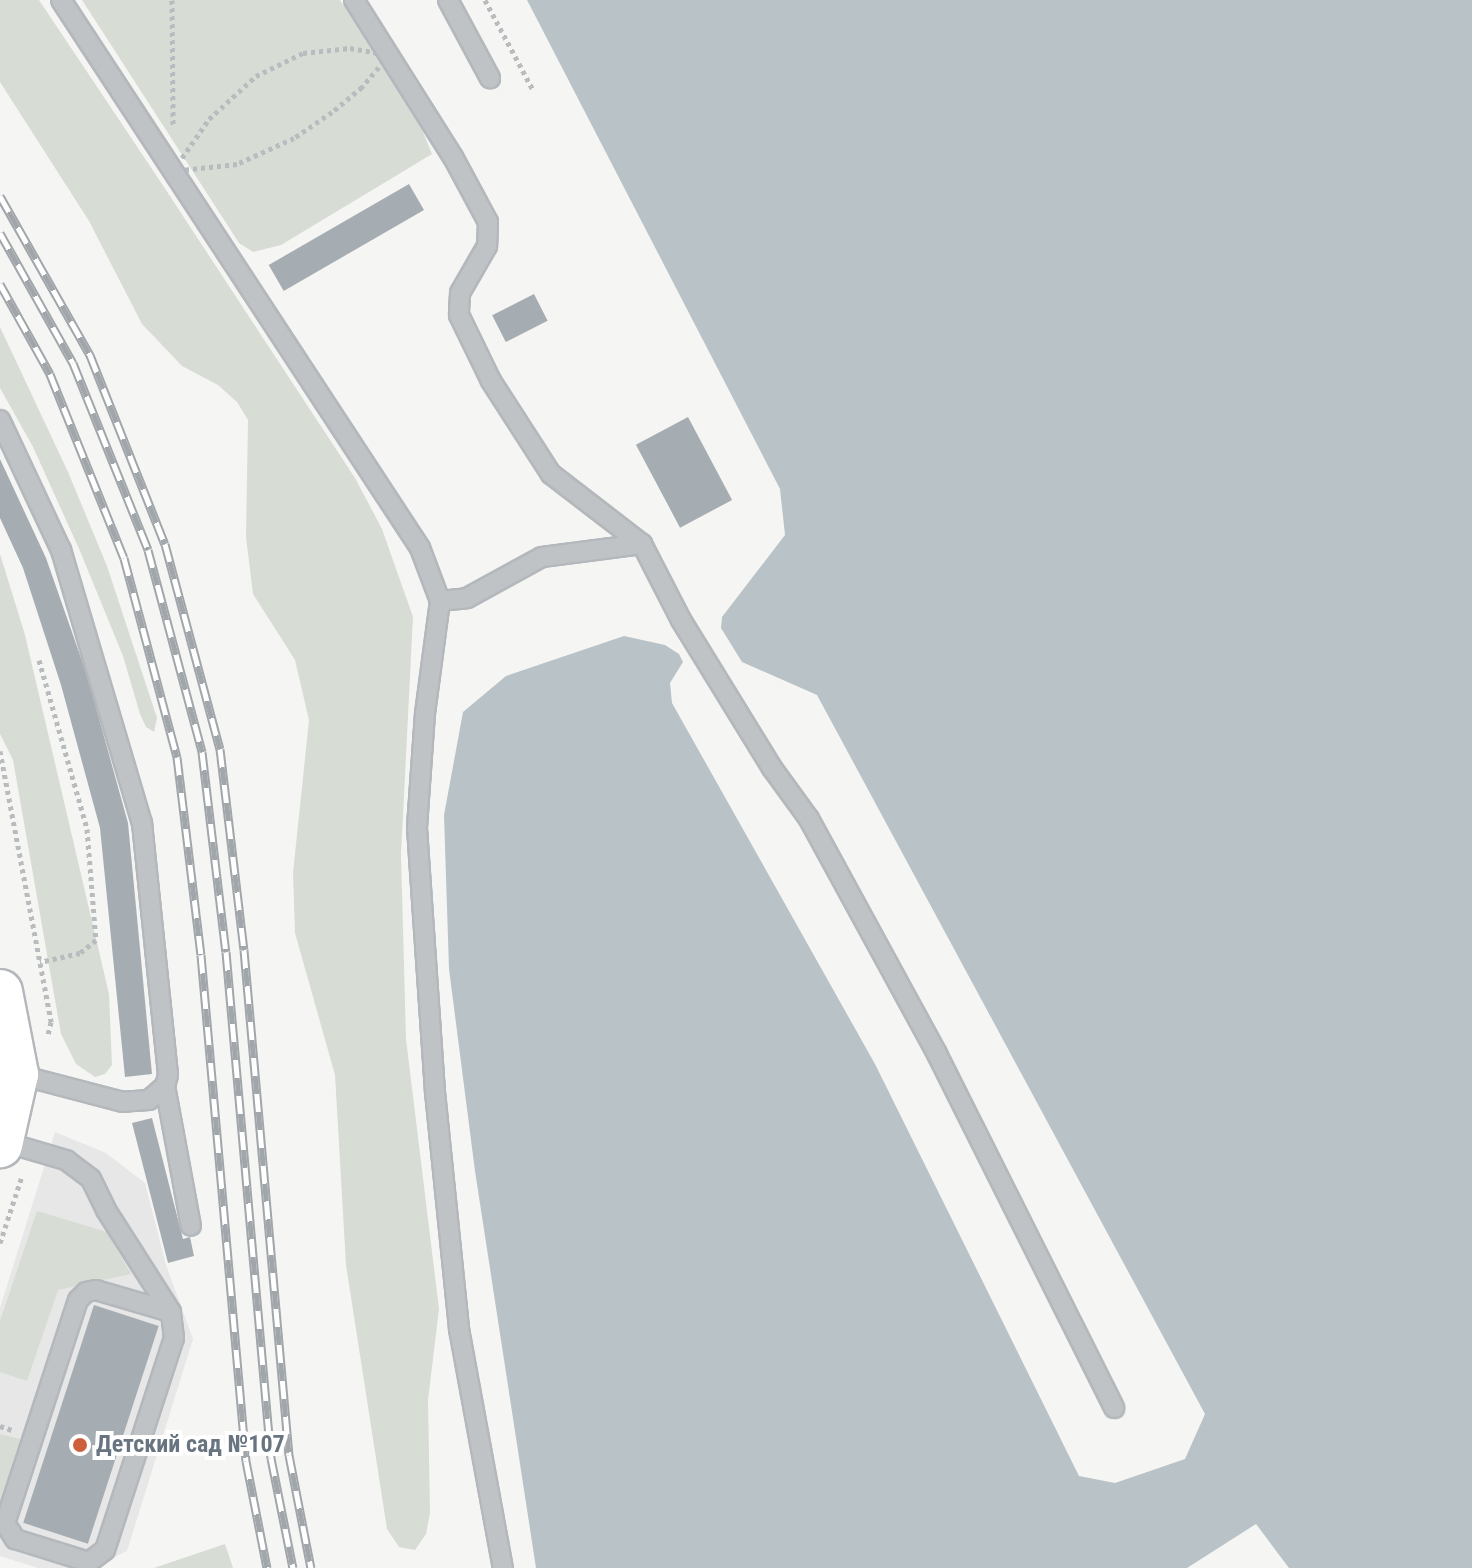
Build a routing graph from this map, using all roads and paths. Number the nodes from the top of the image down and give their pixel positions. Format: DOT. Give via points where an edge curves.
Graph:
graph roads {
  1 [pos="61,0"];
  2 [pos="172,0"];
  3 [pos="354,0"];
  4 [pos="448,0"];
  5 [pos="485,0"];
  6 [pos="389,55"];
  7 [pos="490,78"];
  8 [pos="533,90"];
  9 [pos="173,140"];
  10 [pos="173,163"];
  11 [pos="0,420"];
  12 [pos="642,544"];
  13 [pos="440,601"];
  14 [pos="39,660"];
  15 [pos="0,751"];
  16 [pos="40,962"];
  17 [pos="0,992"];
  18 [pos="27,1076"];
  19 [pos="165,1086"];
  20 [pos="10,1145"];
  21 [pos="191,1226"];
  22 [pos="0,1243"];
  23 [pos="171,1312"];
  24 [pos="1114,1408"];
  25 [pos="503,1568"];
  1 -- 10 [label="lane"];
  2 -- 9 [label="path"];
  3 -- 6 [label="lane"];
  4 -- 7 [label="lane"];
  5 -- 8 [label="path"];
  6 -- 10 [label="path" via="362,87 294,138 237,164"];
  6 -- 10 [label="path" via="350,48 303,53 256,76 209,119"];
  6 -- 12 [label="lane" via="488,222 487,246 460,293 459,315 491,381 551,474"];
  10 -- 13 [label="lane" via="420,548"];
  11 -- 19 [label="lane" via="61,550 142,823"];
  12 -- 13 [label="lane" via="542,557 467,598"];
  12 -- 24 [label="lane" via="681,620 817,833 937,1054"];
  13 -- 25 [label="lane" via="425,713 418,844 459,1329"];
  14 -- 16 [label="path" via="87,829 96,940 80,953"];
  15 -- 16 [label="path"];
  16 -- 18 [label="path" via="51,1022"];
  17 -- 18 [label="street"];
  18 -- 19 [label="lane" via="123,1102 149,1100"];
  18 -- 20 [label="street"];
  19 -- 21 [label="lane"];
  20 -- 22 [label="path"];
  20 -- 23 [label="lane" via="66,1160 91,1179"];
  23 -- 23 [label="lane" via="96,1290 78,1300 5,1523 15,1539 89,1562 105,1550 174,1338"];
}
